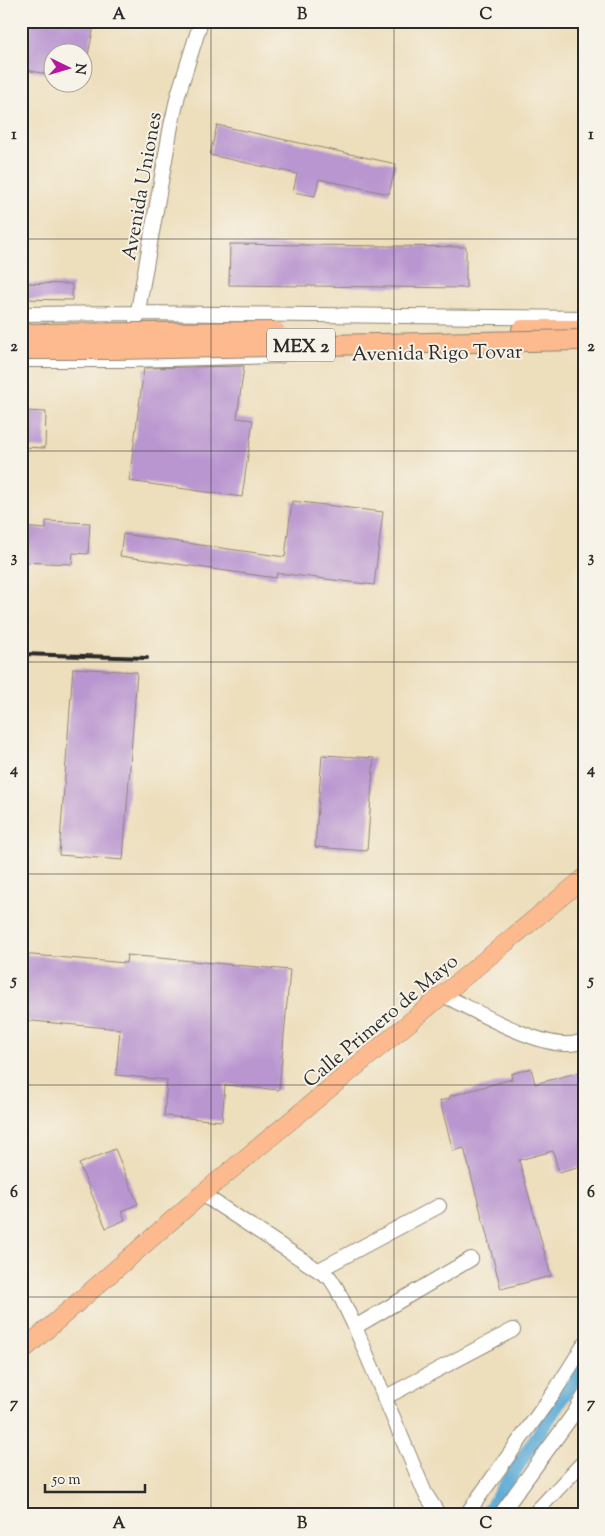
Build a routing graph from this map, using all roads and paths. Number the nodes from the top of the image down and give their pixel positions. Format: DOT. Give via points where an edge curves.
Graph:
graph roads {
  1 [pos="202,21"];
  2 [pos="138,313"];
  3 [pos="21,314"];
  4 [pos="169,314"];
  5 [pos="584,318"];
  6 [pos="21,334"];
  7 [pos="583,340"];
  8 [pos="21,350"];
  9 [pos="174,358"];
  10 [pos="21,360"];
  11 [pos="130,360"];
  12 [pos="584,878"];
  13 [pos="443,995"];
  14 [pos="584,1041"];
  15 [pos="202,1194"];
  16 [pos="439,1206"];
  17 [pos="471,1259"];
  18 [pos="319,1270"];
  19 [pos="355,1327"];
  20 [pos="513,1330"];
  21 [pos="584,1345"];
  22 [pos="21,1352"];
  23 [pos="584,1396"];
  24 [pos="384,1398"];
  25 [pos="584,1461"];
  26 [pos="439,1515"];
  27 [pos="466,1515"];
  28 [pos="500,1515"];
  29 [pos="533,1515"];
  1 -- 2 [label="street, Avenida Uniones" via="171,126"];
  2 -- 3 [label="street, Avenida Rigo Tovar"];
  2 -- 4 [label="street, Avenida Rigo Tovar"];
  2 -- 11 [label="street, Avenida Uniones"];
  4 -- 5 [label="street, Avenida Rigo Tovar"];
  4 -- 9 [label="street" via="156,319 150,339 156,352"];
  6 -- 7 [label="highway, Avenida Rigo Tovar / MEX 2, bridge" via="522,330"];
  7 -- 8 [label="highway, Avenida Rigo Tovar / MEX 2, bridge"];
  7 -- 9 [label="street, Avenida Rigo Tovar"];
  9 -- 11 [label="street, Avenida Rigo Tovar"];
  10 -- 11 [label="street, Avenida Rigo Tovar"];
  12 -- 13 [label="main road, Calle Primero de Mayo"];
  13 -- 14 [label="street" via="531,1037 568,1044"];
  13 -- 15 [label="main road, Calle Primero de Mayo"];
  15 -- 18 [label="street"];
  15 -- 22 [label="main road, Calle Primero de Mayo"];
  16 -- 18 [label="street"];
  17 -- 19 [label="street"];
  18 -- 19 [label="street" via="330,1278"];
  19 -- 24 [label="street"];
  20 -- 24 [label="street"];
  21 -- 27 [label="street"];
  23 -- 28 [label="street"];
  24 -- 26 [label="street" via="425,1493"];
  25 -- 29 [label="street"];
}
